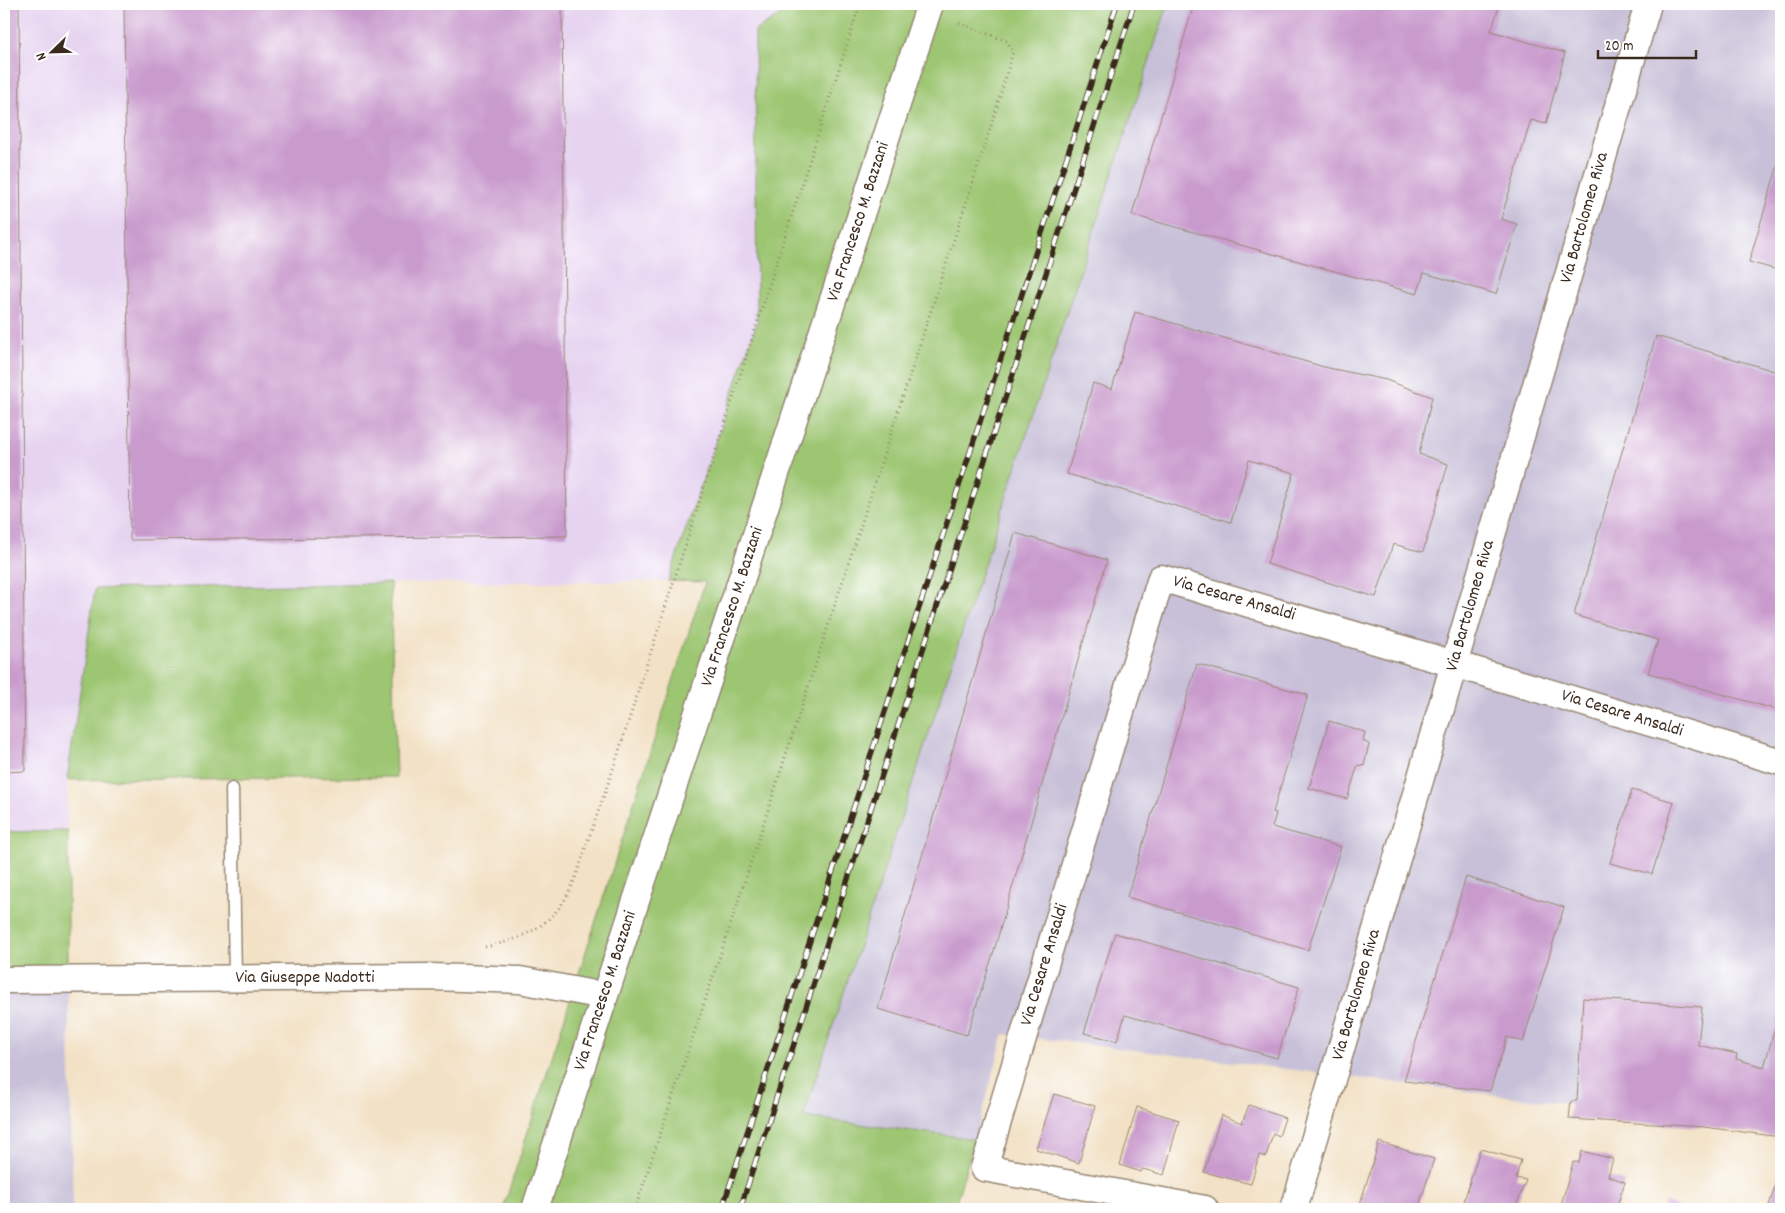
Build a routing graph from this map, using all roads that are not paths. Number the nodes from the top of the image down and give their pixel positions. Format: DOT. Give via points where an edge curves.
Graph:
graph roads {
  1 [pos="1648,4"];
  2 [pos="929,8"];
  3 [pos="1454,664"];
  4 [pos="1781,762"];
  5 [pos="232,789"];
  6 [pos="235,978"];
  7 [pos="4,980"];
  8 [pos="604,996"];
  9 [pos="535,1209"];
  10 [pos="1205,1209"];
  11 [pos="1294,1209"];
  1 -- 3 [label="street, Via Bartolomeo Riva"];
  2 -- 8 [label="street, Via Francesco M. Bazzani"];
  3 -- 4 [label="street, Via Cesare Ansaldi"];
  3 -- 10 [label="street, Via Cesare Ansaldi" via="1161,578 984,1168"];
  3 -- 11 [label="street, Via Bartolomeo Riva"];
  5 -- 6 [label="lane"];
  6 -- 7 [label="street, Via Giuseppe Nadotti"];
  6 -- 8 [label="street, Via Giuseppe Nadotti" via="520,980"];
  8 -- 9 [label="street, Via Francesco M. Bazzani"];
}
